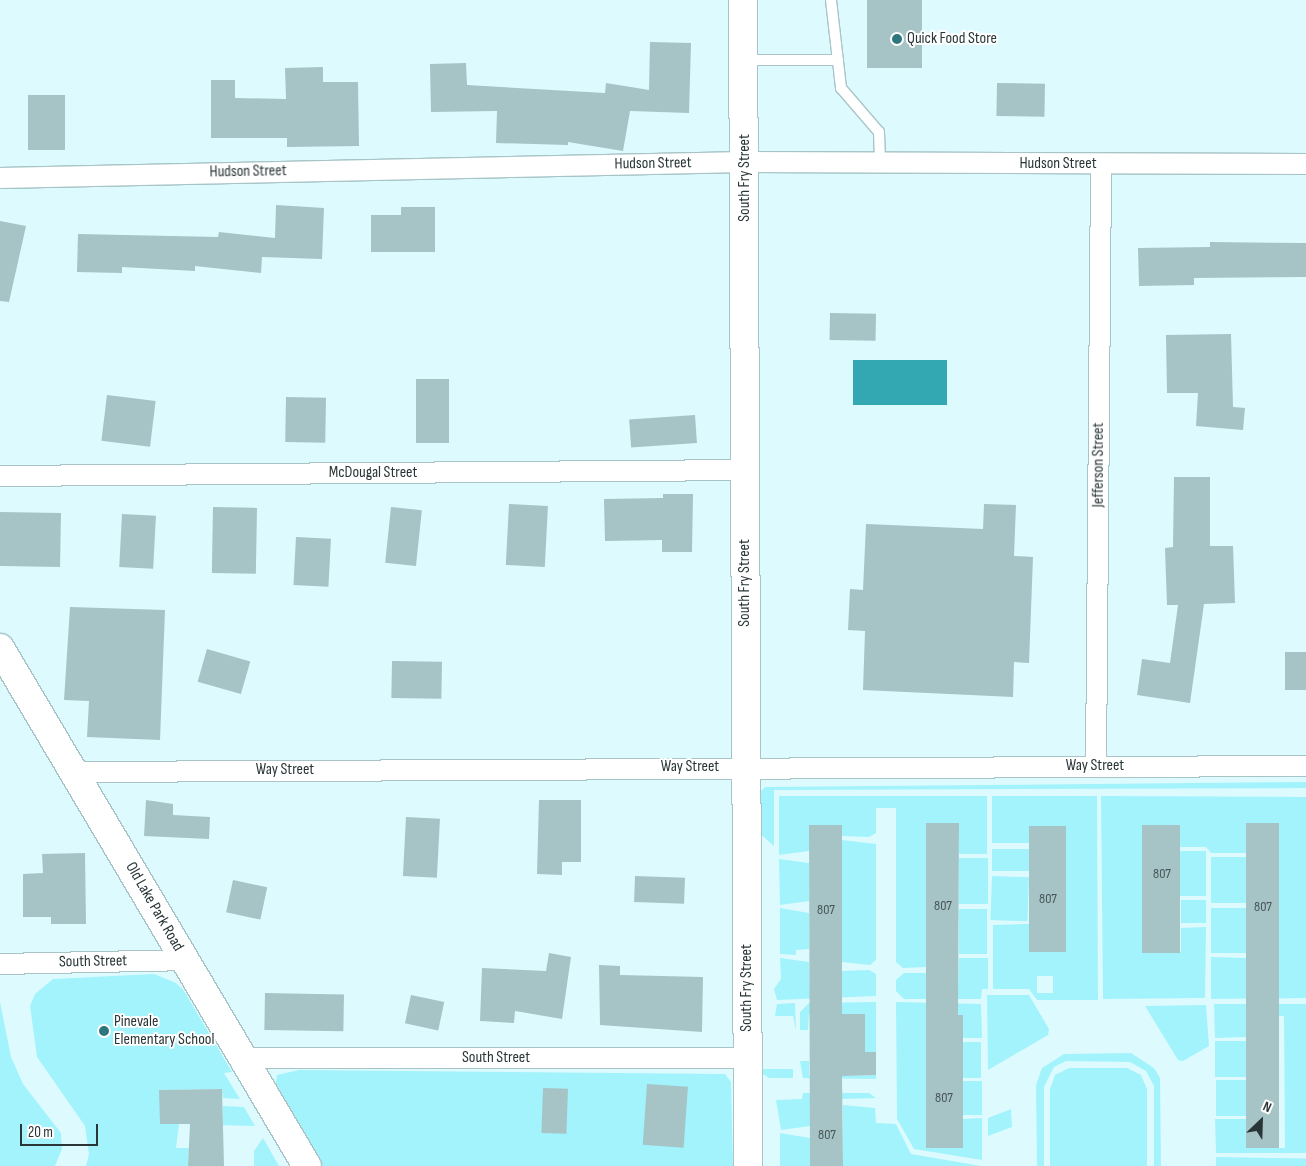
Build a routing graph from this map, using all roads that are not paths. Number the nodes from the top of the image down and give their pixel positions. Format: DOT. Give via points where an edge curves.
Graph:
graph roads {
  1 [pos="743,0"];
  2 [pos="831,0"];
  3 [pos="744,60"];
  4 [pos="838,60"];
  5 [pos="745,162"];
  6 [pos="880,162"];
  7 [pos="1101,164"];
  8 [pos="1306,164"];
  9 [pos="0,178"];
  10 [pos="745,470"];
  11 [pos="0,476"];
  12 [pos="0,648"];
  13 [pos="1096,766"];
  14 [pos="1306,766"];
  15 [pos="746,767"];
  16 [pos="75,772"];
  17 [pos="185,960"];
  18 [pos="0,964"];
  19 [pos="244,1058"];
  20 [pos="748,1058"];
  21 [pos="307,1166"];
  22 [pos="748,1166"];
  1 -- 3 [label="street, South Fry Street"];
  2 -- 4 [label="lane"];
  3 -- 4 [label="lane"];
  3 -- 5 [label="street, South Fry Street"];
  4 -- 6 [label="lane" via="841,88 879,132"];
  5 -- 6 [label="street, Hudson Street"];
  5 -- 9 [label="street, Hudson Street"];
  5 -- 10 [label="street, South Fry Street"];
  6 -- 7 [label="street, Hudson Street"];
  7 -- 8 [label="street, Hudson Street"];
  7 -- 13 [label="street, Jefferson Street"];
  10 -- 11 [label="street, McDougal Street"];
  10 -- 15 [label="street, South Fry Street"];
  12 -- 16 [label="street, Old Lake Park Road"];
  13 -- 14 [label="street, Way Street"];
  13 -- 15 [label="street, Way Street"];
  15 -- 16 [label="street, Way Street"];
  15 -- 20 [label="street, South Fry Street"];
  16 -- 17 [label="street, Old Lake Park Road"];
  17 -- 18 [label="street, South Street"];
  17 -- 19 [label="street, Old Lake Park Road"];
  19 -- 20 [label="street, South Street"];
  19 -- 21 [label="street, Old Lake Park Road"];
  20 -- 22 [label="street, South Fry Street"];
}
